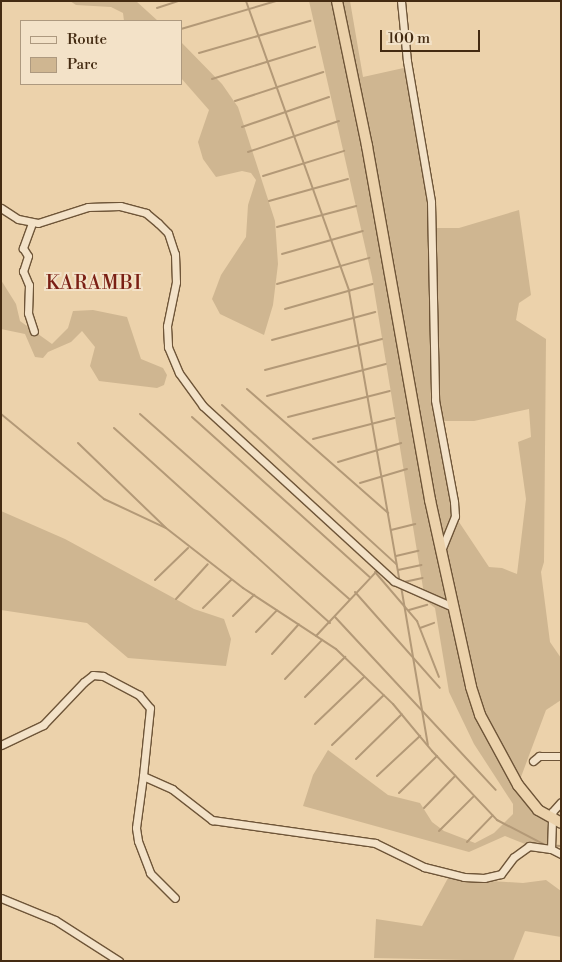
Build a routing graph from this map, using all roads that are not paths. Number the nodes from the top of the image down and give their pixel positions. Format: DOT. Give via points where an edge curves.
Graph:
graph roads {
  1 [pos="337,1"];
  2 [pos="401,1"];
  3 [pos="1,208"];
  4 [pos="32,223"];
  5 [pos="34,331"];
  6 [pos="442,549"];
  7 [pos="452,607"];
  8 [pos="1,745"];
  9 [pos="561,756"];
  10 [pos="533,761"];
  11 [pos="143,776"];
  12 [pos="561,802"];
  13 [pos="556,821"];
  14 [pos="550,845"];
  15 [pos="561,854"];
  16 [pos="1,898"];
  17 [pos="175,898"];
  18 [pos="119,961"];
  1 -- 6 [label="highway"];
  2 -- 6 [label="street" via="407,61 431,202 435,400 454,502 455,516"];
  3 -- 4 [label="street"];
  4 -- 5 [label="street" via="23,248 28,256 23,272 29,285 28,312"];
  4 -- 7 [label="street" via="51,221 88,207 120,206 146,214 158,222 168,233 175,254 176,282 167,333 170,354 179,373 203,406 396,582"];
  6 -- 7 [label="highway"];
  7 -- 13 [label="highway" via="480,714 518,785 538,810"];
  8 -- 11 [label="street" via="43,725 88,679 93,675 103,676 139,695 150,708"];
  9 -- 10 [label="street" via="539,756"];
  11 -- 14 [label="street" via="172,789 212,820 375,843 424,866 464,876 484,878 501,874 526,847"];
  11 -- 17 [label="street" via="136,828 138,841 150,873"];
  12 -- 13 [label="street"];
  13 -- 14 [label="street"];
  14 -- 15 [label="street"];
  16 -- 18 [label="street" via="55,920"];
}
